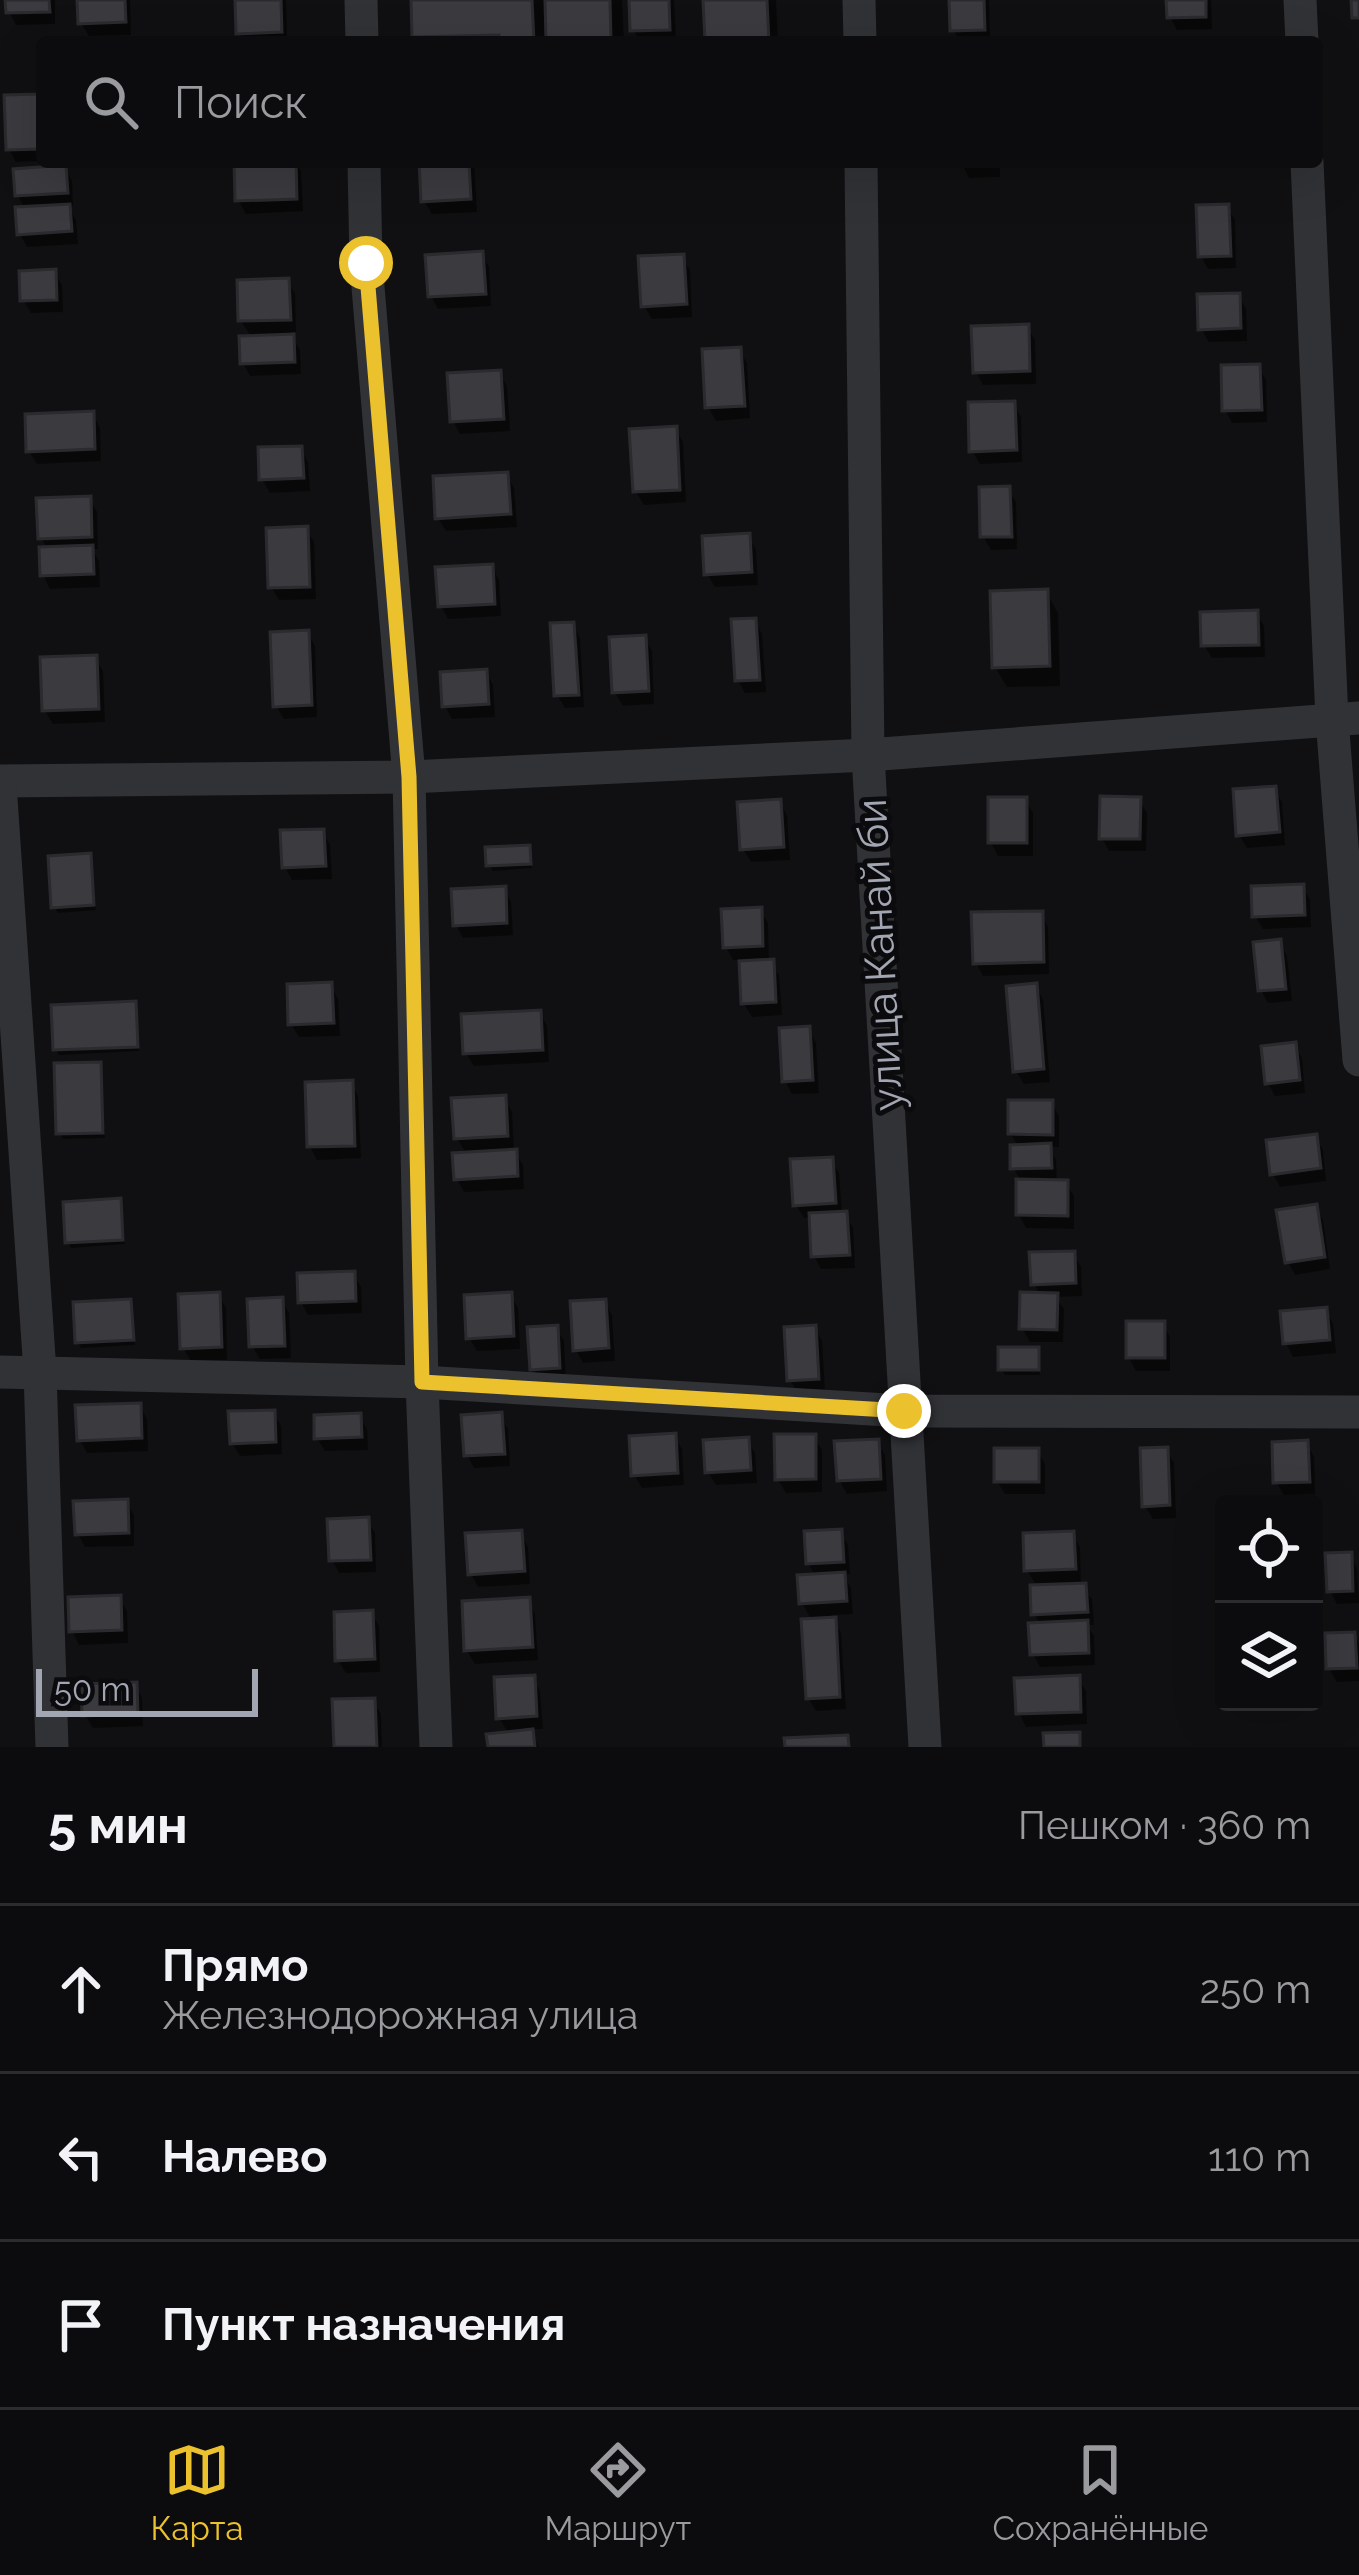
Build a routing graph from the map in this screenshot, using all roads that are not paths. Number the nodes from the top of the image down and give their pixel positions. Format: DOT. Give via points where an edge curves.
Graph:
graph roads {
  1 [pos="361,0"];
  2 [pos="859,0"];
  3 [pos="1300,0"];
  4 [pos="362,36"];
  5 [pos="860,36"];
  6 [pos="1302,36"];
  7 [pos="364,168"];
  8 [pos="861,168"];
  9 [pos="1307,168"];
  10 [pos="1346,719"];
  11 [pos="868,755"];
  12 [pos="409,777"];
  13 [pos="0,782"];
  14 [pos="1359,1060"];
  15 [pos="0,1372"];
  16 [pos="40,1372"];
  17 [pos="422,1382"];
  18 [pos="904,1411"];
  19 [pos="1359,1412"];
  20 [pos="52,1747"];
  21 [pos="436,1747"];
  22 [pos="925,1747"];
  1 -- 4 [label="street"];
  2 -- 5 [label="street"];
  3 -- 6 [label="street"];
  7 -- 12 [label="street"];
  8 -- 11 [label="street, улица Канай би"];
  9 -- 10 [label="street"];
  10 -- 11 [label="street"];
  10 -- 14 [label="street"];
  11 -- 12 [label="street"];
  11 -- 18 [label="street, улица Канай би"];
  12 -- 13 [label="street"];
  12 -- 17 [label="street"];
  13 -- 16 [label="street"];
  15 -- 16 [label="street"];
  16 -- 17 [label="street"];
  16 -- 20 [label="street"];
  17 -- 18 [label="street"];
  17 -- 21 [label="street"];
  18 -- 19 [label="street"];
  18 -- 22 [label="street, улица Канай би"];
}
